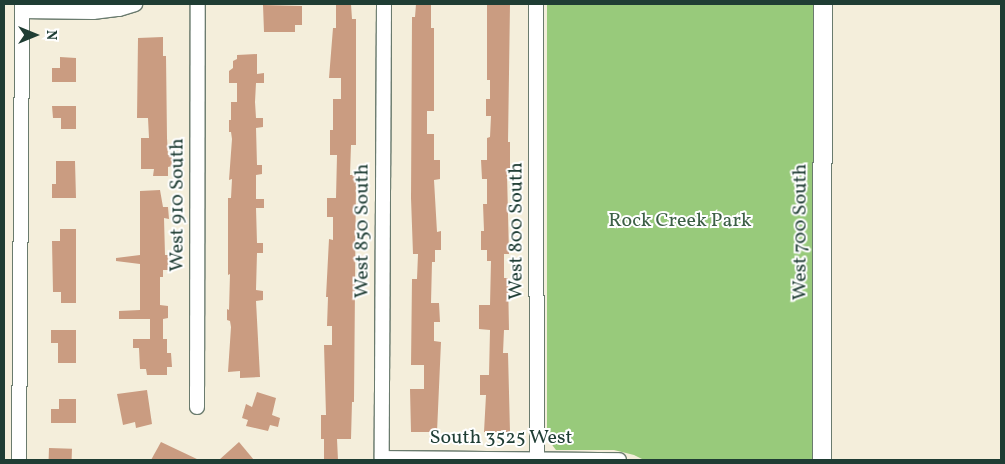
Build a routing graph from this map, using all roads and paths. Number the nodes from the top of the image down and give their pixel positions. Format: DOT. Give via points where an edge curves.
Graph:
graph roads {
  1 [pos="135,4"];
  2 [pos="198,4"];
  3 [pos="384,4"];
  4 [pos="536,4"];
  5 [pos="823,4"];
  6 [pos="22,8"];
  7 [pos="197,407"];
  8 [pos="382,458"];
  9 [pos="537,459"];
  10 [pos="19,460"];
  11 [pos="619,460"];
  12 [pos="822,460"];
  1 -- 6 [label="street" via="93,12"];
  2 -- 7 [label="street, West 910 South"];
  3 -- 8 [label="street, West 850 South"];
  4 -- 9 [label="street, West 800 South"];
  5 -- 12 [label="street, West 700 South"];
  6 -- 10 [label="street"];
  8 -- 9 [label="street, South 3525 West"];
  9 -- 11 [label="street, South 3525 West"];
}
